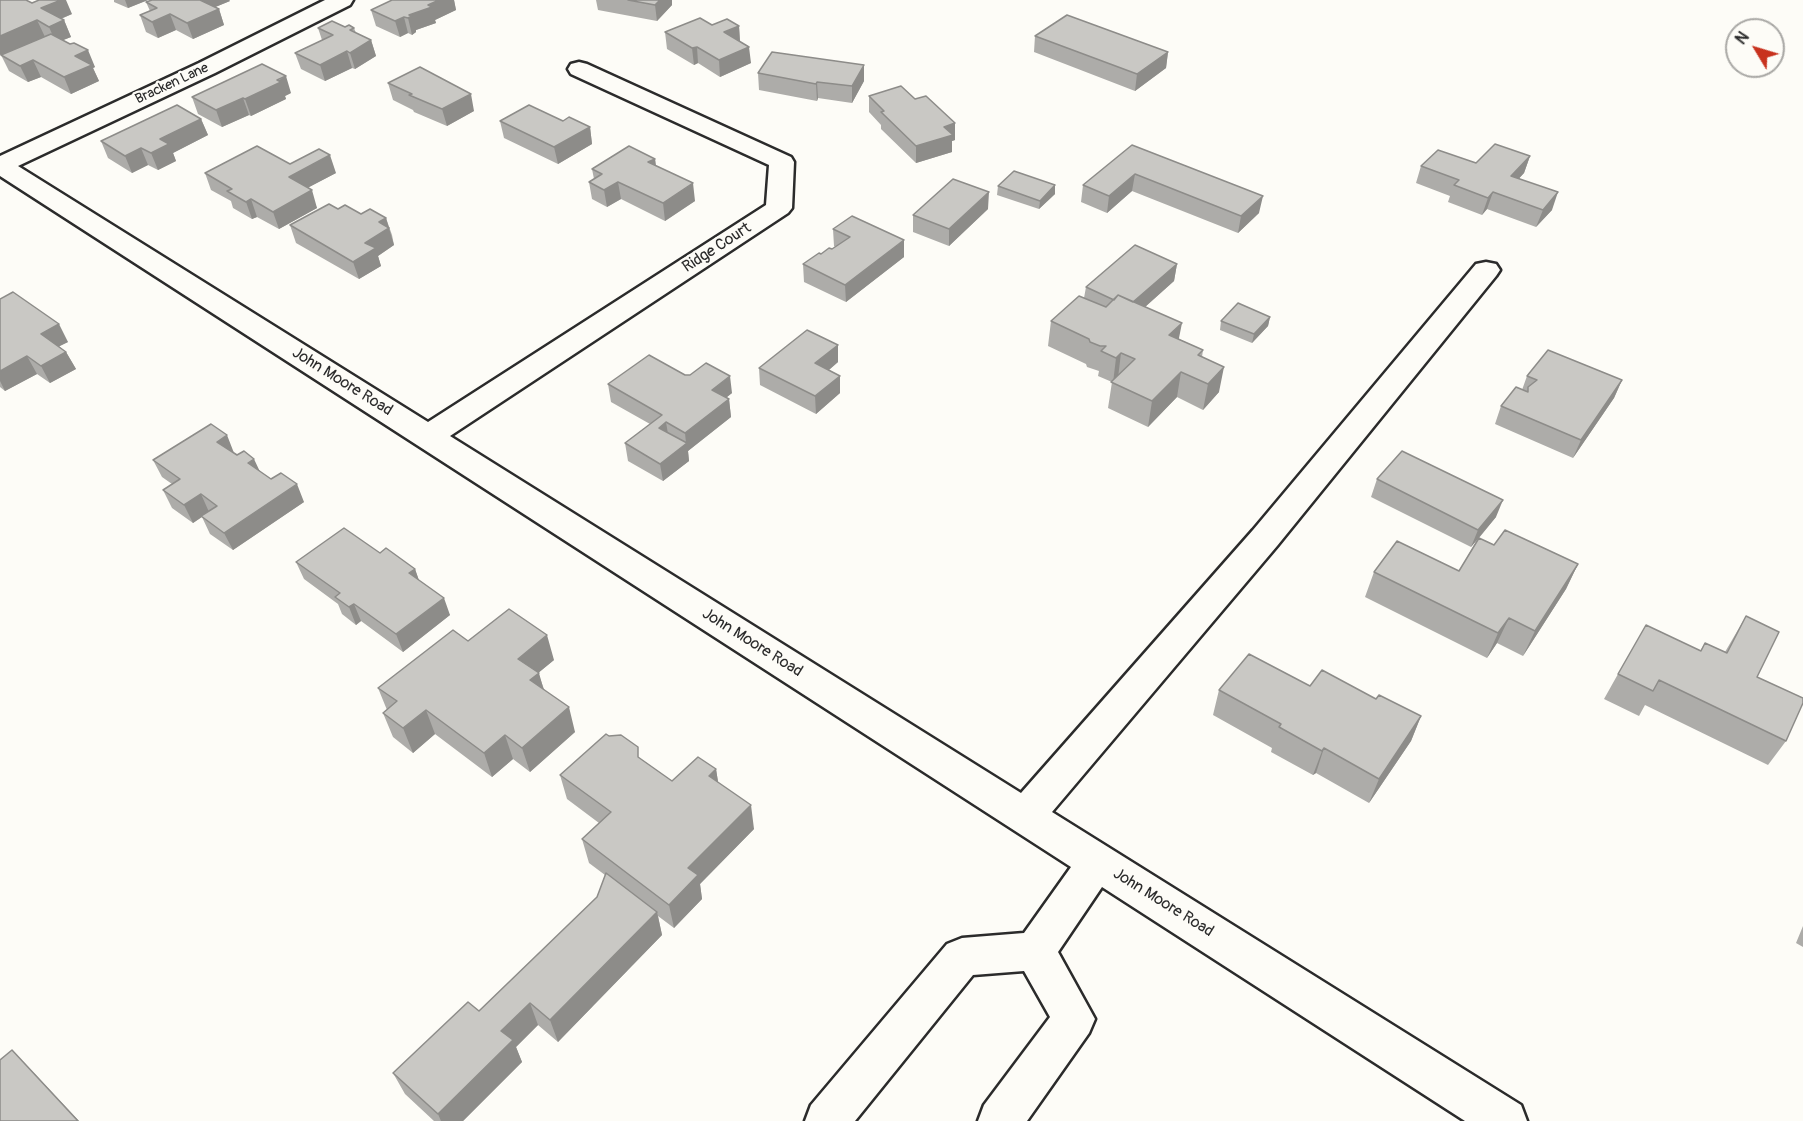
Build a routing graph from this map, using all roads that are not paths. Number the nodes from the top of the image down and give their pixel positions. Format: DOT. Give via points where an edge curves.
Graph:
graph roads {
  1 [pos="340,0"];
  2 [pos="579,69"];
  3 [pos="0,165"];
  4 [pos="1486,270"];
  5 [pos="428,436"];
  6 [pos="1025,816"];
  7 [pos="1097,862"];
  8 [pos="1035,951"];
  9 [pos="827,1121"];
  10 [pos="999,1121"];
  11 [pos="1505,1121"];
  1 -- 3 [label="street, Bracken Lane" via="207,68"];
  2 -- 5 [label="street, Ridge Court" via="782,162 779,208"];
  3 -- 5 [label="street, John Moore Road"];
  4 -- 6 [label="street" via="1265,538"];
  5 -- 6 [label="street, John Moore Road"];
  6 -- 7 [label="street, John Moore Road"];
  7 -- 8 [label="street"];
  7 -- 11 [label="street, John Moore Road"];
  8 -- 9 [label="street" via="962,957"];
  8 -- 10 [label="street" via="1074,1019"];
}
